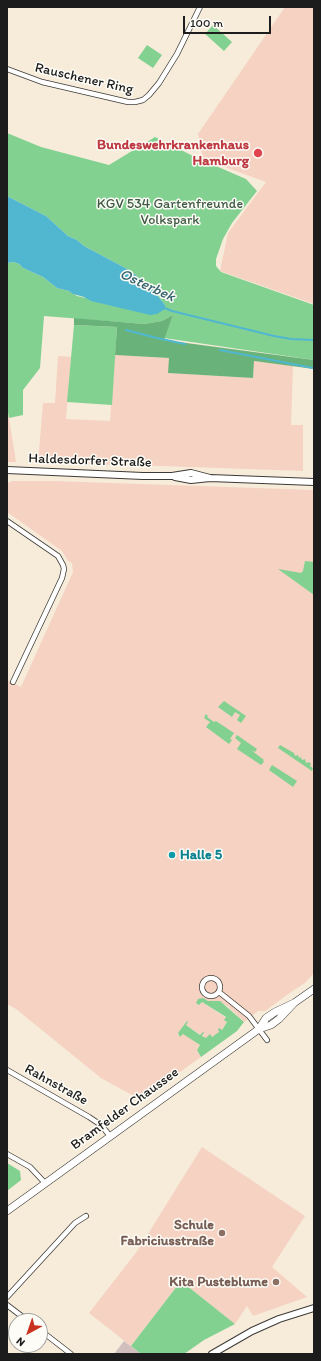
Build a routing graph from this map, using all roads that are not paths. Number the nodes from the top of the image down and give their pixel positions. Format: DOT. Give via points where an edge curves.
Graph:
graph roads {
  1 [pos="200,7"];
  2 [pos="7,69"];
  3 [pos="7,470"];
  4 [pos="314,482"];
  5 [pos="7,521"];
  6 [pos="13,682"];
  7 [pos="314,989"];
  8 [pos="219,992"];
  9 [pos="259,1029"];
  10 [pos="268,1040"];
  11 [pos="7,1070"];
  12 [pos="110,1136"];
  13 [pos="7,1154"];
  14 [pos="45,1184"];
  15 [pos="7,1211"];
  16 [pos="86,1216"];
  17 [pos="7,1297"];
  18 [pos="7,1304"];
  19 [pos="314,1308"];
  20 [pos="18,1313"];
  21 [pos="48,1336"];
  22 [pos="222,1351"];
  23 [pos="71,1354"];
  24 [pos="212,1354"];
  1 -- 2 [label="street, Rauschener Ring" via="182,45 159,83 143,100 128,102 42,82"];
  3 -- 4 [label="street, Haldesdorfer Straße" via="172,476 191,480 210,478"];
  5 -- 6 [label="street" via="58,556 64,569"];
  7 -- 9 [label="main road, Bramfelder Chaussee" via="294,1003 271,1025"];
  8 -- 9 [label="street" via="249,1016"];
  9 -- 10 [label="street"];
  9 -- 12 [label="main road, Bramfelder Chaussee"];
  11 -- 12 [label="street, Rahnstraße" via="89,1117 101,1125"];
  12 -- 14 [label="main road, Bramfelder Chaussee"];
  13 -- 14 [label="street" via="34,1170"];
  14 -- 15 [label="main road, Bramfelder Chaussee"];
  16 -- 17 [label="street" via="75,1223"];
  18 -- 20 [label="street"];
  19 -- 22 [label="street" via="248,1333"];
  21 -- 23 [label="street"];
  22 -- 24 [label="street"];
}
